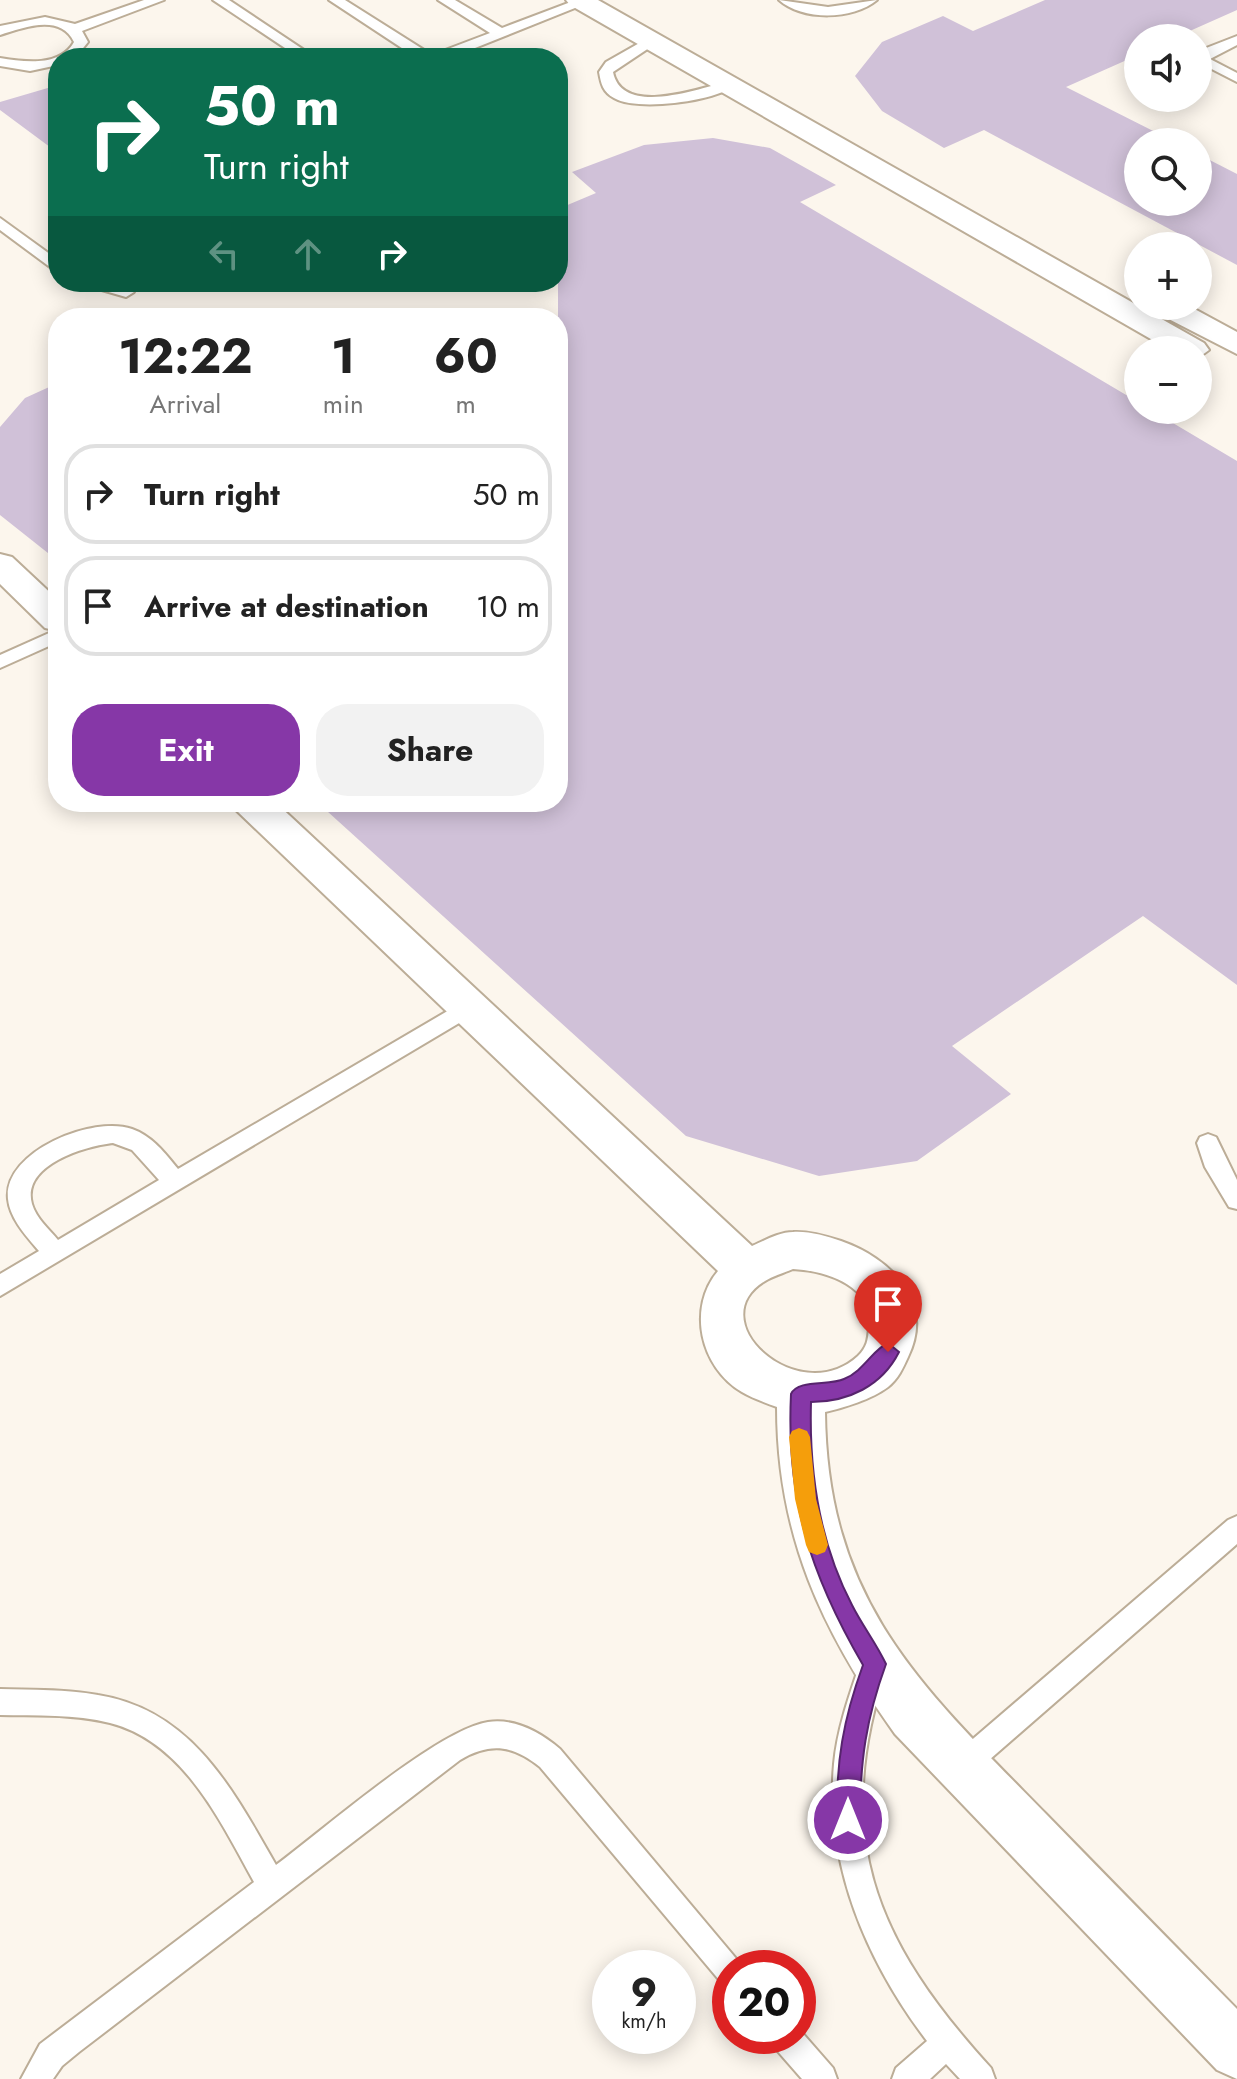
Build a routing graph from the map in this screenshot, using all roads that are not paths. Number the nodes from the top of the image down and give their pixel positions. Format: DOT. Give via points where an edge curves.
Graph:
graph roads {
  1 [pos="157,0"];
  2 [pos="220,0"];
  3 [pos="336,0"];
  4 [pos="445,0"];
  5 [pos="622,0"];
  6 [pos="786,0"];
  7 [pos="870,0"];
  8 [pos="581,1"];
  9 [pos="74,29"];
  10 [pos="0,31"];
  11 [pos="501,34"];
  12 [pos="1237,40"];
  13 [pos="650,41"];
  14 [pos="75,48"];
  15 [pos="294,48"];
  16 [pos="411,48"];
  17 [pos="464,48"];
  18 [pos="0,62"];
  19 [pos="48,63"];
  20 [pos="1237,78"];
  21 [pos="729,85"];
  22 [pos="1,225"];
  23 [pos="48,260"];
  24 [pos="1124,282"];
  25 [pos="1192,320"];
  26 [pos="1170,336"];
  27 [pos="1237,345"];
  28 [pos="1212,360"];
  29 [pos="1237,375"];
  30 [pos="0,565"];
  31 [pos="48,611"];
  32 [pos="48,640"];
  33 [pos="0,662"];
  34 [pos="262,812"];
  35 [pos="468,1007"];
  36 [pos="1208,1143"];
  37 [pos="175,1182"];
  38 [pos="1237,1200"];
  39 [pos="55,1253"];
  40 [pos="744,1267"];
  41 [pos="0,1286"];
  42 [pos="801,1394"];
  43 [pos="1237,1528"];
  44 [pos="874,1664"];
  45 [pos="0,1702"];
  46 [pos="963,1765"];
  47 [pos="272,1886"];
  48 [pos="712,1950"];
  49 [pos="946,2044"];
  50 [pos="1237,2050"];
  51 [pos="800,2054"];
  52 [pos="36,2079"];
  53 [pos="822,2079"];
  54 [pos="907,2079"];
  55 [pos="980,2079"];
  1 -- 9 [label="lane"];
  2 -- 15 [label="lane"];
  3 -- 16 [label="lane"];
  4 -- 11 [label="lane"];
  5 -- 24 [label="street"];
  6 -- 7 [label="lane" via="826,13"];
  8 -- 11 [label="lane"];
  8 -- 13 [label="street"];
  9 -- 10 [label="lane" via="37,22"];
  9 -- 14 [label="lane" via="81,42"];
  11 -- 17 [label="lane"];
  12 -- 20 [label="lane" via="1203,59"];
  13 -- 21 [label="street"];
  13 -- 21 [label="lane" via="606,72 609,86 640,100 668,101"];
  18 -- 19 [label="lane" via="30,67"];
  21 -- 26 [label="street"];
  22 -- 23 [label="lane"];
  25 -- 27 [label="street"];
  28 -- 29 [label="street"];
  30 -- 31 [label="street"];
  32 -- 33 [label="lane"];
  34 -- 35 [label="street"];
  35 -- 37 [label="lane"];
  35 -- 40 [label="street"];
  36 -- 38 [label="lane"];
  37 -- 39 [label="lane"];
  37 -- 39 [label="lane" via="139,1141 123,1134 98,1133 40,1161 23,1178 18,1194 24,1213"];
  39 -- 41 [label="lane"];
  40 -- 42 [label="street" via="721,1302 725,1343 754,1377"];
  40 -- 42 [label="street" via="790,1250 842,1257 864,1269 892,1308 894,1331 875,1371 829,1393"];
  42 -- 44 [label="street" via="805,1499 819,1554"];
  43 -- 46 [label="lane"];
  44 -- 46 [label="street" via="914,1716"];
  44 -- 49 [label="lane" via="857,1712 848,1765 848,1820 858,1877 878,1935 907,1991"];
  45 -- 47 [label="lane" via="109,1709 138,1717 164,1733 194,1759"];
  46 -- 50 [label="street"];
  47 -- 48 [label="lane" via="464,1741 503,1732 522,1736 550,1758"];
  47 -- 52 [label="lane" via="68,2041"];
  49 -- 54 [label="lane"];
  49 -- 55 [label="lane"];
  51 -- 53 [label="lane"];
}
